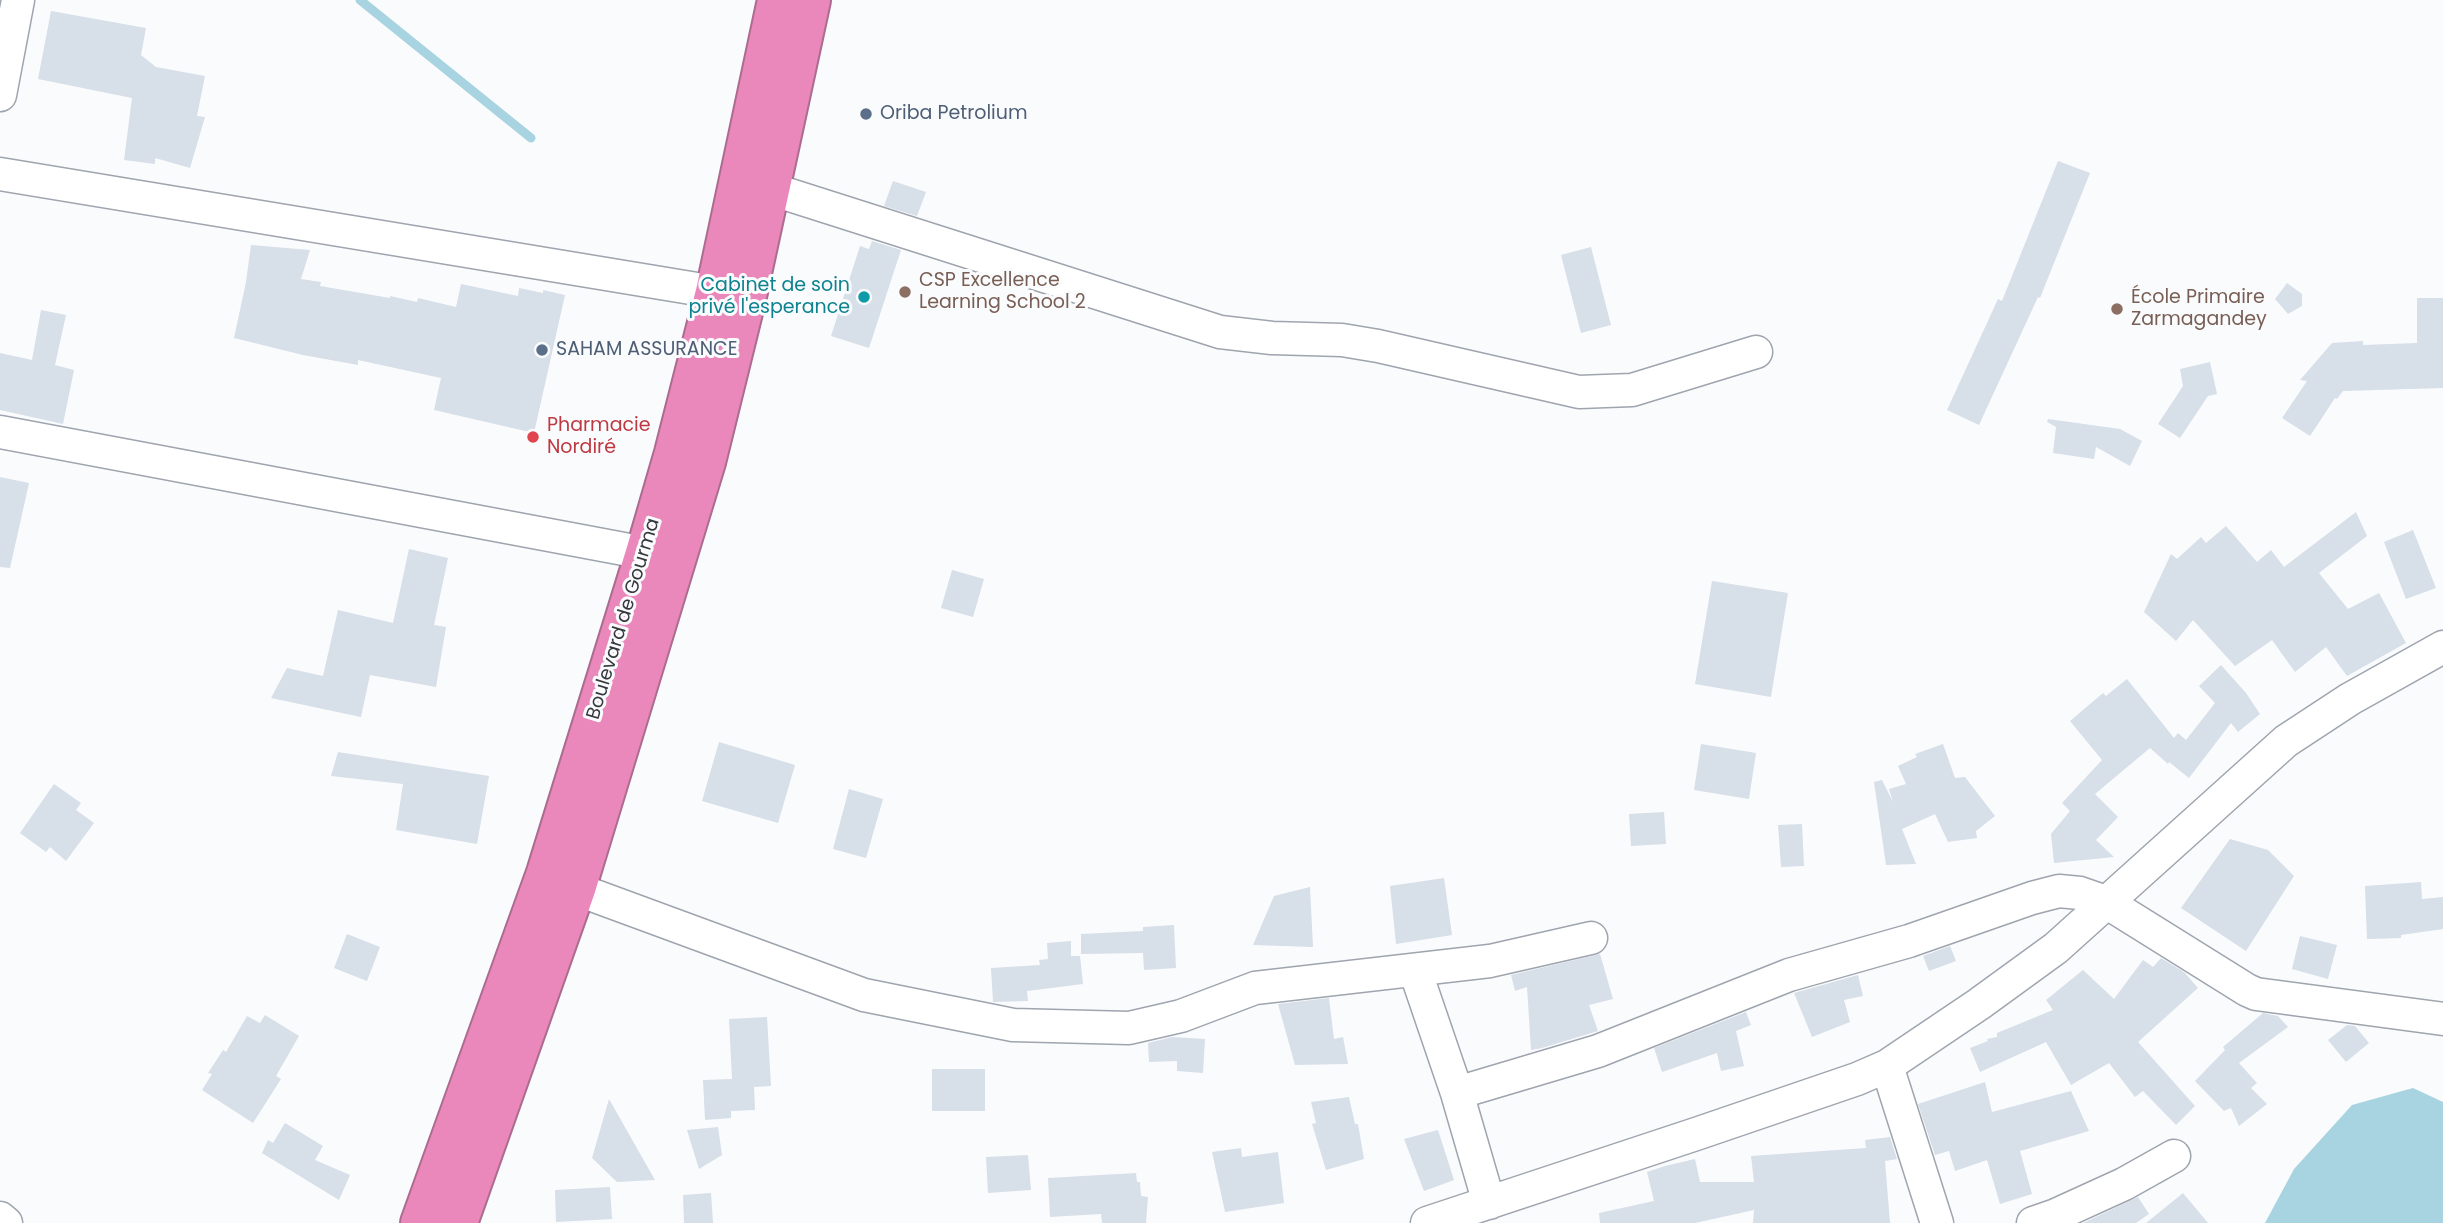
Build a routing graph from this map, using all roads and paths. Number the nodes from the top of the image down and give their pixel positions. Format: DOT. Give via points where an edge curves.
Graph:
graph roads {
  1 [pos="18,0"];
  2 [pos="777,0"];
  3 [pos="811,0"];
  4 [pos="0,95"];
  5 [pos="0,174"];
  6 [pos="771,189"];
  7 [pos="715,292"];
  8 [pos="1756,352"];
  9 [pos="0,432"];
  10 [pos="645,553"];
  11 [pos="2443,647"];
  12 [pos="576,889"];
  13 [pos="2106,902"];
  14 [pos="1591,937"];
  15 [pos="1415,970"];
  16 [pos="2443,1019"];
  17 [pos="1887,1066"];
  18 [pos="1457,1093"];
  19 [pos="2174,1156"];
  20 [pos="1489,1203"];
  21 [pos="0,1218"];
  22 [pos="6,1223"];
  23 [pos="420,1223"];
  24 [pos="458,1223"];
  25 [pos="1427,1223"];
  26 [pos="1937,1223"];
  27 [pos="2033,1223"];
  1 -- 4 [label="street"];
  2 -- 7 [label="highway, Boulevard de Gourma"];
  3 -- 6 [label="highway, Boulevard de Gourma"];
  5 -- 7 [label="street"];
  6 -- 8 [label="street" via="1220,332 1342,340 1579,391 1633,390"];
  6 -- 12 [label="highway, Boulevard de Gourma" via="706,462"];
  7 -- 10 [label="highway, Boulevard de Gourma"];
  9 -- 10 [label="street"];
  10 -- 23 [label="highway, Boulevard de Gourma" via="547,873"];
  11 -- 13 [label="street" via="2286,741"];
  12 -- 15 [label="street" via="864,995 1013,1025 1129,1028 1181,1016 1255,988"];
  12 -- 24 [label="highway, Boulevard de Gourma"];
  13 -- 16 [label="street" via="2256,994"];
  13 -- 17 [label="street" via="2056,948"];
  13 -- 18 [label="street" via="2059,891 2032,898 1789,975 1598,1051"];
  14 -- 15 [label="street" via="1490,961"];
  15 -- 18 [label="street"];
  17 -- 20 [label="street"];
  17 -- 26 [label="street"];
  18 -- 20 [label="street"];
  19 -- 27 [label="street" via="2124,1184"];
  20 -- 25 [label="street"];
  21 -- 22 [label="street"];
}
